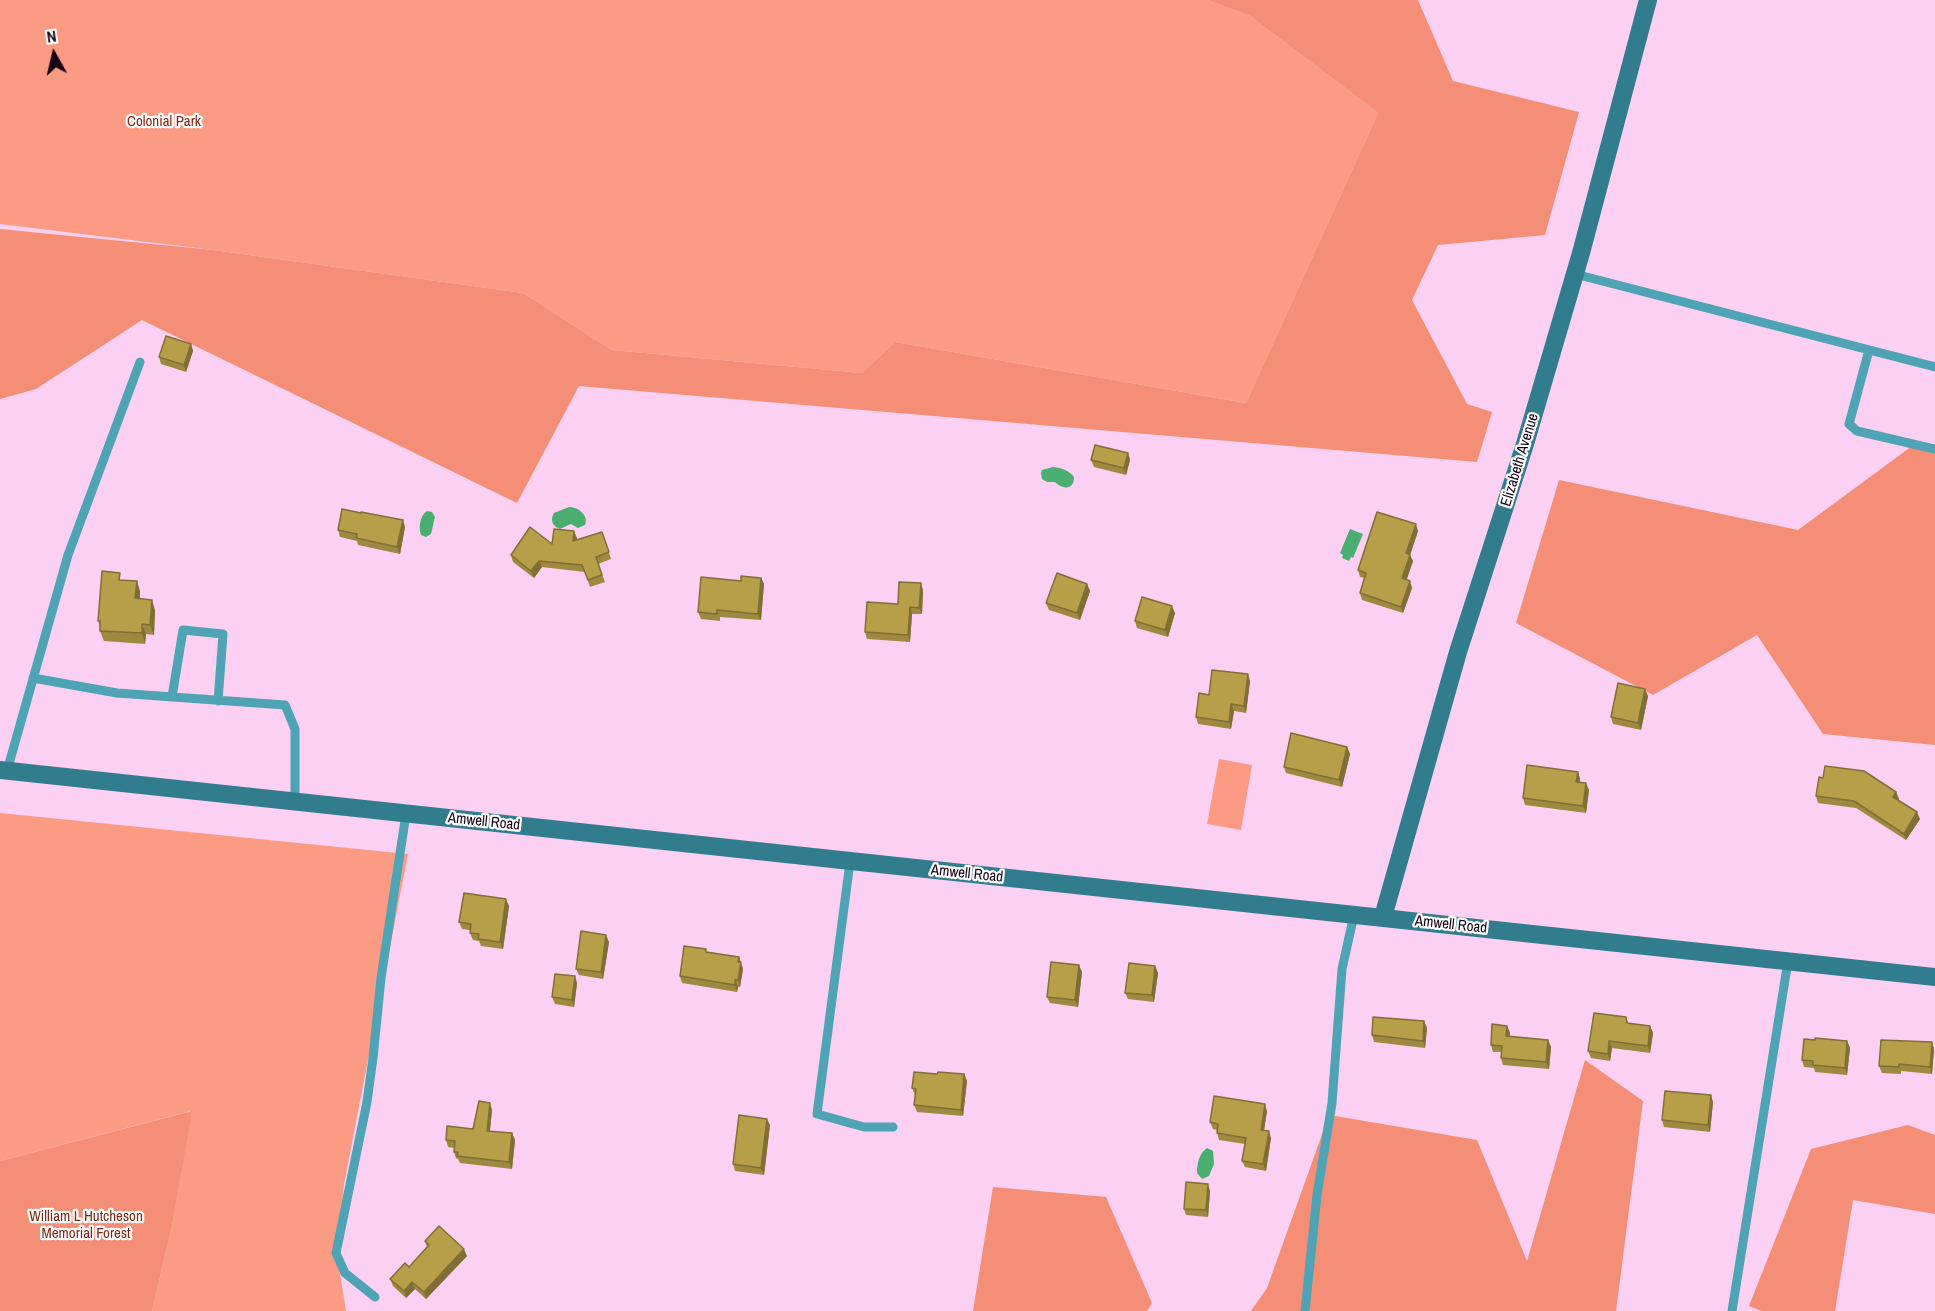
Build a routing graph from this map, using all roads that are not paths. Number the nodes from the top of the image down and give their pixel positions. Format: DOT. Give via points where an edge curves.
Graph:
graph roads {
  1 [pos="1648,0"];
  2 [pos="1575,274"];
  3 [pos="1869,350"];
  4 [pos="140,362"];
  5 [pos="1935,367"];
  6 [pos="1935,449"];
  7 [pos="33,678"];
  8 [pos="172,697"];
  9 [pos="218,701"];
  10 [pos="3,771"];
  11 [pos="295,802"];
  12 [pos="406,814"];
  13 [pos="850,862"];
  14 [pos="1354,915"];
  15 [pos="1383,917"];
  16 [pos="1788,961"];
  17 [pos="1935,977"];
  18 [pos="892,1127"];
  19 [pos="375,1297"];
  20 [pos="1305,1311"];
  21 [pos="1732,1311"];
  1 -- 2 [label="main road, Elizabeth Avenue"];
  2 -- 3 [label="lane"];
  2 -- 15 [label="main road, Elizabeth Avenue" via="1458,652"];
  3 -- 5 [label="lane"];
  3 -- 6 [label="lane" via="1849,424 1857,431"];
  4 -- 7 [label="lane" via="68,555"];
  7 -- 8 [label="lane" via="117,693"];
  7 -- 10 [label="lane"];
  8 -- 9 [label="lane"];
  8 -- 9 [label="lane" via="183,630 223,634"];
  9 -- 11 [label="lane" via="285,705 294,729"];
  10 -- 11 [label="main road, Amwell Road"];
  11 -- 12 [label="main road, Amwell Road"];
  12 -- 13 [label="main road, Amwell Road"];
  12 -- 19 [label="lane" via="366,1102 336,1253 345,1273"];
  13 -- 14 [label="main road, Amwell Road"];
  13 -- 18 [label="lane" via="817,1114 864,1127"];
  14 -- 15 [label="main road, Amwell Road"];
  14 -- 20 [label="lane" via="1342,969 1332,1103 1317,1195"];
  15 -- 16 [label="main road, Amwell Road"];
  16 -- 17 [label="main road, Amwell Road"];
  16 -- 21 [label="lane"];
}
